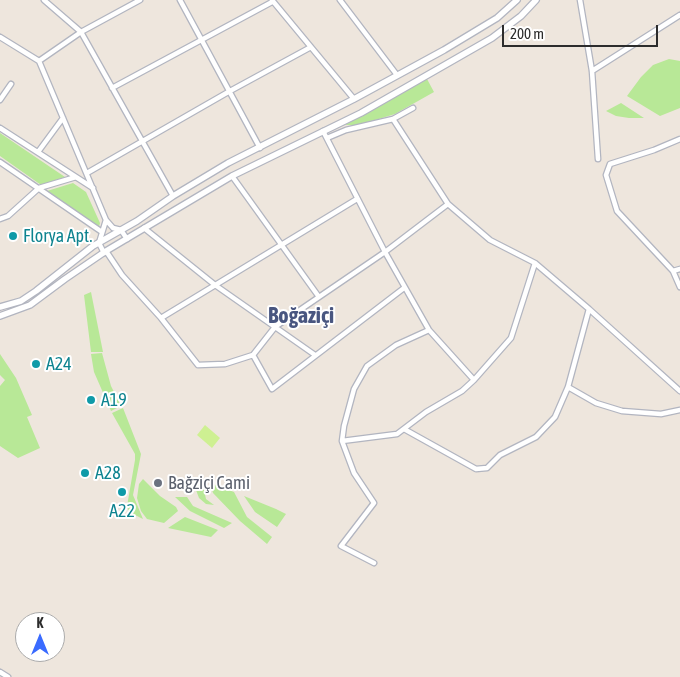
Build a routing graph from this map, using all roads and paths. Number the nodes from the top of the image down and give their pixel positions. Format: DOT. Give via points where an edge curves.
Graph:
graph roads {
  1 [pos="44,0"];
  2 [pos="180,0"];
  3 [pos="340,0"];
  4 [pos="517,0"];
  5 [pos="536,0"];
  6 [pos="579,0"];
  7 [pos="137,1"];
  8 [pos="272,1"];
  9 [pos="680,15"];
  10 [pos="81,32"];
  11 [pos="0,37"];
  12 [pos="202,40"];
  13 [pos="311,47"];
  14 [pos="39,61"];
  15 [pos="592,71"];
  16 [pos="397,75"];
  17 [pos="11,84"];
  18 [pos="112,88"];
  19 [pos="230,91"];
  20 [pos="354,99"];
  21 [pos="0,100"];
  22 [pos="413,108"];
  23 [pos="63,118"];
  24 [pos="393,119"];
  25 [pos="0,128"];
  26 [pos="324,131"];
  27 [pos="327,138"];
  28 [pos="680,139"];
  29 [pos="143,141"];
  30 [pos="260,148"];
  31 [pos="38,152"];
  32 [pos="598,159"];
  33 [pos="0,162"];
  34 [pos="87,173"];
  35 [pos="232,176"];
  36 [pos="76,177"];
  37 [pos="39,188"];
  38 [pos="93,188"];
  39 [pos="173,196"];
  40 [pos="357,199"];
  41 [pos="448,204"];
  42 [pos="0,219"];
  43 [pos="106,220"];
  44 [pos="144,228"];
  45 [pos="121,230"];
  46 [pos="102,232"];
  47 [pos="127,238"];
  48 [pos="99,243"];
  49 [pos="281,245"];
  50 [pos="105,252"];
  51 [pos="385,252"];
  52 [pos="535,263"];
  53 [pos="680,269"];
  54 [pos="672,271"];
  55 [pos="215,285"];
  56 [pos="680,287"];
  57 [pos="404,288"];
  58 [pos="319,297"];
  59 [pos="0,307"];
  60 [pos="590,309"];
  61 [pos="0,316"];
  62 [pos="161,318"];
  63 [pos="275,327"];
  64 [pos="429,330"];
  65 [pos="252,355"];
  66 [pos="314,356"];
  67 [pos="474,380"];
  68 [pos="568,388"];
  69 [pos="680,391"];
  70 [pos="680,410"];
  71 [pos="404,429"];
  72 [pos="342,441"];
  73 [pos="374,564"];
  74 [pos="0,672"];
  75 [pos="8,677"];
  1 -- 10 [label="street"];
  2 -- 12 [label="street"];
  3 -- 16 [label="street"];
  4 -- 16 [label="main road" via="497,18"];
  5 -- 26 [label="main road" via="492,38"];
  6 -- 15 [label="street"];
  7 -- 10 [label="street"];
  8 -- 12 [label="street"];
  8 -- 13 [label="street"];
  9 -- 15 [label="street"];
  10 -- 14 [label="street"];
  10 -- 18 [label="street"];
  11 -- 14 [label="street"];
  12 -- 18 [label="street"];
  12 -- 19 [label="street"];
  13 -- 19 [label="street"];
  13 -- 20 [label="street"];
  14 -- 23 [label="street"];
  15 -- 32 [label="street"];
  16 -- 20 [label="main road"];
  17 -- 21 [label="street"];
  18 -- 29 [label="street"];
  19 -- 29 [label="street"];
  19 -- 30 [label="street"];
  20 -- 30 [label="main road"];
  22 -- 24 [label="street"];
  23 -- 31 [label="street"];
  23 -- 34 [label="street"];
  24 -- 27 [label="street"];
  24 -- 41 [label="street"];
  25 -- 31 [label="street"];
  26 -- 27 [label="street"];
  26 -- 35 [label="main road"];
  27 -- 40 [label="street"];
  28 -- 54 [label="street" via="610,164 606,175 616,211"];
  29 -- 34 [label="street"];
  29 -- 39 [label="street"];
  30 -- 39 [label="main road"];
  31 -- 36 [label="street"];
  33 -- 37 [label="street"];
  34 -- 38 [label="street"];
  35 -- 44 [label="main road"];
  35 -- 49 [label="street"];
  36 -- 37 [label="street"];
  36 -- 38 [label="street"];
  37 -- 42 [label="street" via="8,216"];
  37 -- 46 [label="street"];
  38 -- 43 [label="street"];
  39 -- 45 [label="main road"];
  40 -- 49 [label="street"];
  40 -- 51 [label="street"];
  41 -- 51 [label="street"];
  41 -- 52 [label="street" via="490,240"];
  43 -- 45 [label="street" via="113,228"];
  43 -- 46 [label="street"];
  44 -- 47 [label="main road"];
  44 -- 55 [label="street"];
  45 -- 47 [label="street"];
  45 -- 48 [label="main road"];
  46 -- 48 [label="street"];
  47 -- 50 [label="main road"];
  48 -- 50 [label="street"];
  48 -- 59 [label="main road" via="36,292"];
  49 -- 55 [label="street"];
  49 -- 58 [label="street"];
  50 -- 61 [label="main road" via="30,305"];
  50 -- 62 [label="street"];
  51 -- 57 [label="street"];
  51 -- 58 [label="street"];
  52 -- 60 [label="street"];
  52 -- 67 [label="street" via="511,338"];
  53 -- 54 [label="street"];
  54 -- 56 [label="street"];
  55 -- 62 [label="street"];
  55 -- 63 [label="street"];
  57 -- 64 [label="street"];
  57 -- 66 [label="street"];
  58 -- 63 [label="street"];
  60 -- 68 [label="street"];
  60 -- 69 [label="street"];
  62 -- 65 [label="street" via="198,365 225,364"];
  63 -- 65 [label="street"];
  63 -- 66 [label="street"];
  64 -- 67 [label="street"];
  64 -- 72 [label="street" via="396,345 367,366 354,390"];
  65 -- 66 [label="street" via="272,389"];
  67 -- 71 [label="street"];
  68 -- 70 [label="street" via="622,412 661,414"];
  68 -- 71 [label="street" via="555,417 536,437 500,455 487,468 476,469"];
  71 -- 72 [label="street" via="397,434"];
  72 -- 73 [label="street" via="354,473 374,503 341,546"];
  74 -- 75 [label="street"];
}
